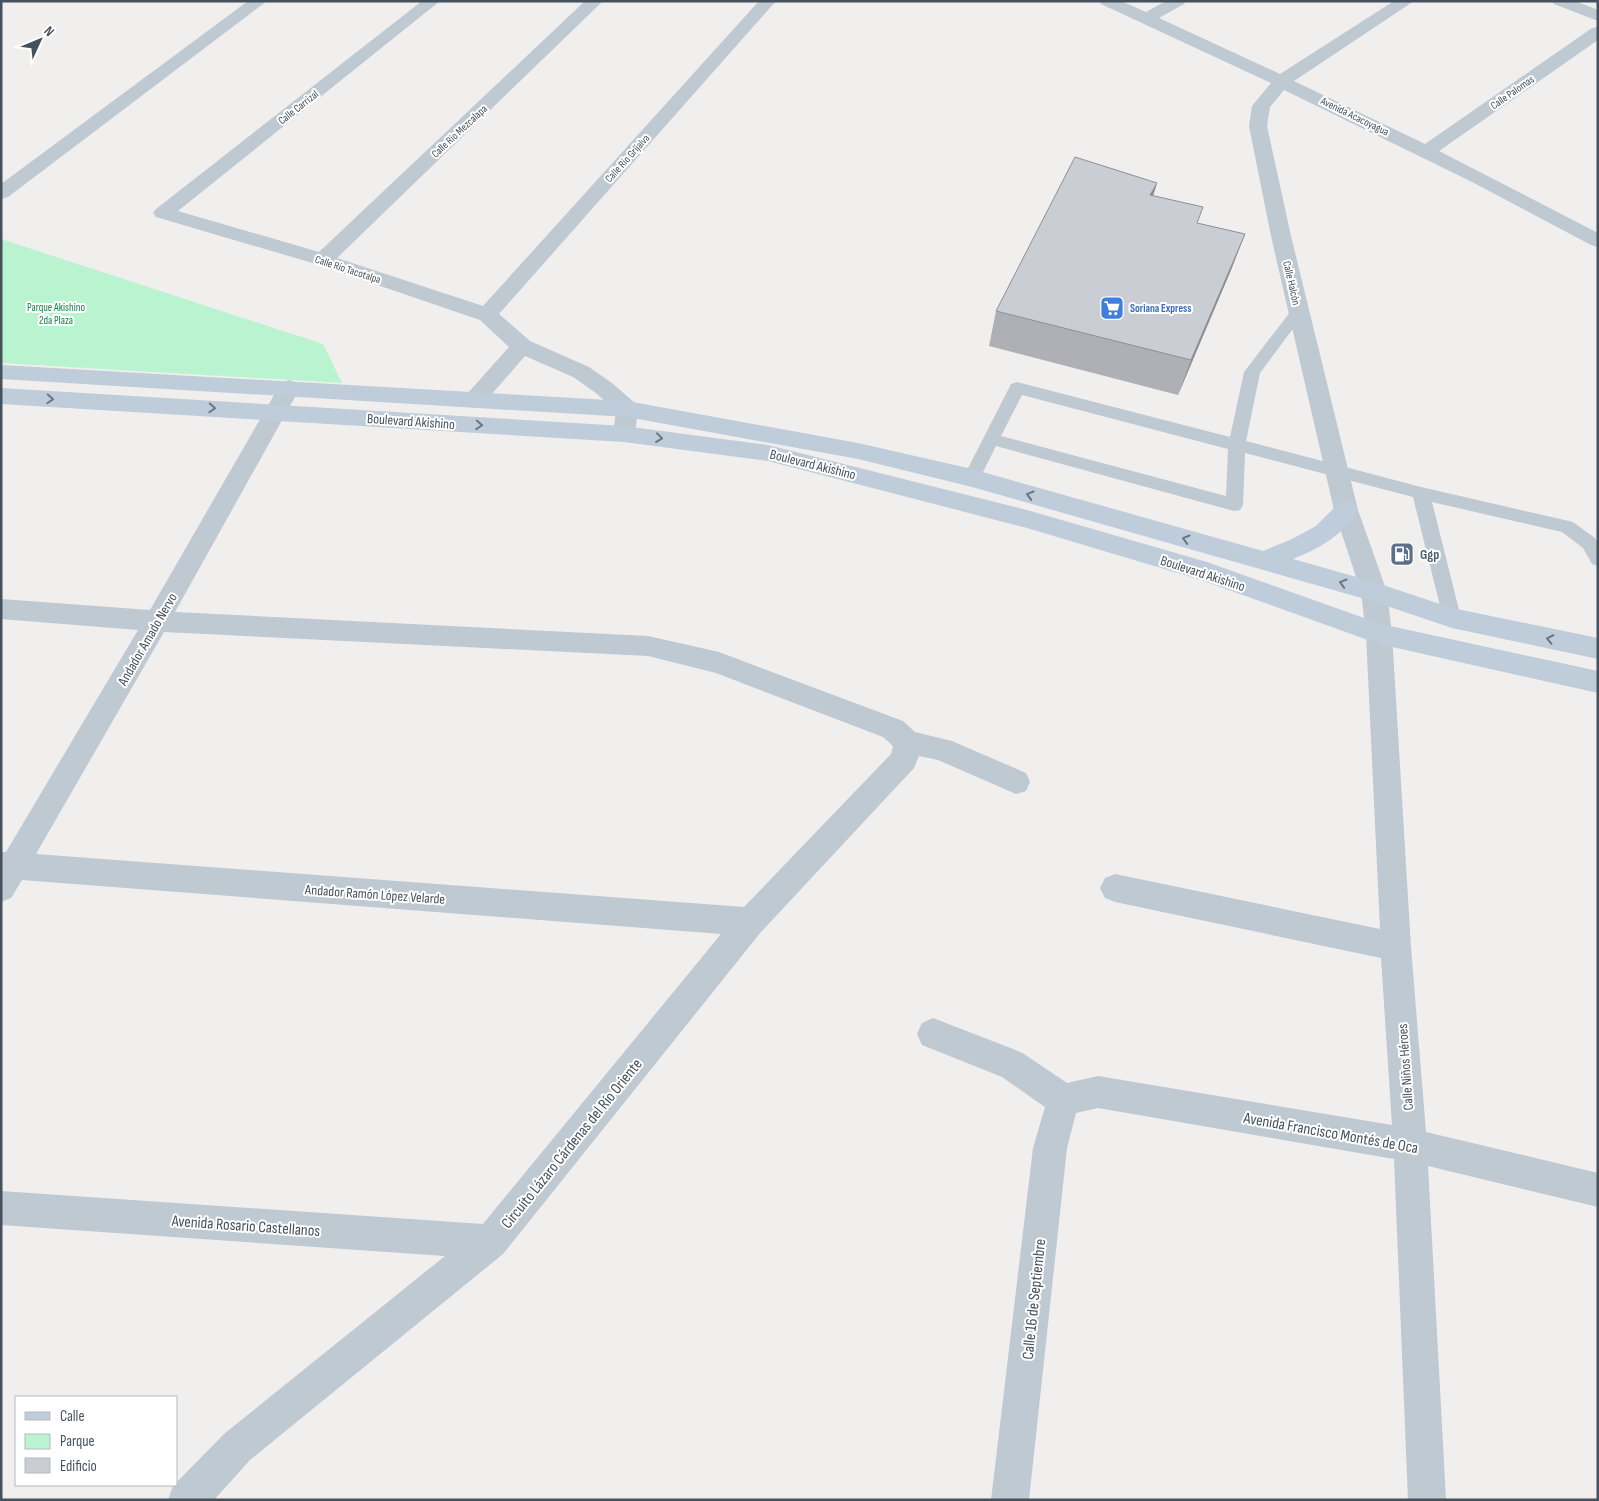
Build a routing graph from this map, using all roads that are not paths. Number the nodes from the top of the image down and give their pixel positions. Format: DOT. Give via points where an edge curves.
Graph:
graph roads {
  1 [pos="259,1"];
  2 [pos="432,1"];
  3 [pos="595,1"];
  4 [pos="768,1"];
  5 [pos="1107,1"];
  6 [pos="1178,1"];
  7 [pos="1406,1"];
  8 [pos="1560,1"];
  9 [pos="1598,16"];
  10 [pos="1146,19"];
  11 [pos="1598,32"];
  12 [pos="1282,81"];
  13 [pos="1427,151"];
  14 [pos="1,193"];
  15 [pos="163,213"];
  16 [pos="1595,236"];
  17 [pos="323,260"];
  18 [pos="1299,310"];
  19 [pos="487,315"];
  20 [pos="522,346"];
  21 [pos="1,372"];
  22 [pos="288,388"];
  23 [pos="1,396"];
  24 [pos="476,399"];
  25 [pos="627,409"];
  26 [pos="277,412"];
  27 [pos="624,434"];
  28 [pos="991,439"];
  29 [pos="1237,445"];
  30 [pos="1338,471"];
  31 [pos="972,478"];
  32 [pos="1421,492"];
  33 [pos="1346,510"];
  34 [pos="1598,559"];
  35 [pos="1263,561"];
  36 [pos="1374,592"];
  37 [pos="1,609"];
  38 [pos="1452,618"];
  39 [pos="157,621"];
  40 [pos="1379,634"];
  41 [pos="1598,649"];
  42 [pos="1598,682"];
  43 [pos="908,742"];
  44 [pos="1016,782"];
  45 [pos="6,873"];
  46 [pos="1115,888"];
  47 [pos="750,922"];
  48 [pos="1396,947"];
  49 [pos="933,1034"];
  50 [pos="1063,1100"];
  51 [pos="1410,1145"];
  52 [pos="1598,1190"];
  53 [pos="1,1208"];
  54 [pos="491,1242"];
  55 [pos="187,1500"];
  56 [pos="1010,1500"];
  57 [pos="1427,1500"];
  1 -- 14 [label="street"];
  2 -- 15 [label="street, Calle Carrizal"];
  3 -- 17 [label="street, Calle Río Mezcalapa"];
  4 -- 19 [label="street, Calle Río Grijalva"];
  5 -- 10 [label="street, Avenida Acacoyagua"];
  6 -- 10 [label="street"];
  7 -- 12 [label="street, Calle Halcón"];
  8 -- 9 [label="street"];
  10 -- 12 [label="street, Avenida Acacoyagua"];
  11 -- 13 [label="street, Calle Palomas"];
  12 -- 13 [label="street, Avenida Acacoyagua"];
  12 -- 18 [label="street, Calle Halcón" via="1261,106 1258,126"];
  13 -- 16 [label="street, Avenida Acacoyagua"];
  15 -- 17 [label="street, Calle Río Tacotalpa"];
  17 -- 19 [label="street, Calle Río Tacotalpa"];
  18 -- 29 [label="lane" via="1252,372"];
  18 -- 30 [label="street, Calle Halcón"];
  19 -- 20 [label="street, Calle Río Tacotalpa"];
  20 -- 24 [label="street"];
  20 -- 25 [label="street, Calle Río Tacotalpa" via="581,372"];
  21 -- 22 [label="main road, Boulevard Akishino"];
  22 -- 24 [label="main road, Boulevard Akishino"];
  22 -- 26 [label="street, Andador Amado Nervo"];
  23 -- 26 [label="main road, Boulevard Akishino, one-way"];
  24 -- 25 [label="main road, Boulevard Akishino"];
  25 -- 27 [label="street"];
  25 -- 31 [label="main road, Boulevard Akishino" via="858,451"];
  26 -- 27 [label="main road, Boulevard Akishino, one-way"];
  26 -- 39 [label="street, Andador Amado Nervo"];
  27 -- 40 [label="main road, Boulevard Akishino, one-way" via="768,452 1027,519 1207,572"];
  28 -- 29 [label="lane" via="1017,388"];
  28 -- 29 [label="lane" via="1234,505"];
  28 -- 31 [label="lane"];
  29 -- 30 [label="lane"];
  30 -- 32 [label="lane"];
  30 -- 33 [label="street, Calle Halcón"];
  35 -- 31 [label="main road, Boulevard Akishino, one-way"];
  32 -- 34 [label="lane" via="1567,527 1589,543"];
  32 -- 38 [label="lane"];
  33 -- 35 [label="main road" via="1325,532 1301,546"];
  33 -- 36 [label="street, Calle Halcón"];
  36 -- 35 [label="main road, Boulevard Akishino, one-way"];
  36 -- 38 [label="main road, Boulevard Akishino"];
  36 -- 40 [label="street, Calle Halcón"];
  37 -- 39 [label="street"];
  41 -- 38 [label="main road, Boulevard Akishino, one-way"];
  39 -- 43 [label="street" via="648,646 719,663 894,729"];
  39 -- 45 [label="street, Andador Amado Nervo"];
  40 -- 42 [label="main road, Boulevard Akishino"];
  40 -- 48 [label="street, Calle Niños Héroes"];
  43 -- 44 [label="street" via="942,749"];
  43 -- 47 [label="street, Circuito Lázaro Cárdenas del Río Oriente" via="904,760"];
  45 -- 47 [label="street, Andador Ramón López Velarde"];
  46 -- 48 [label="street"];
  47 -- 54 [label="street, Circuito Lázaro Cárdenas del Río Oriente"];
  48 -- 51 [label="street, Calle Niños Héroes"];
  49 -- 50 [label="street" via="1013,1064"];
  50 -- 51 [label="street, Avenida Francisco Montés de Oca" via="1098,1092"];
  50 -- 56 [label="street, Calle 16 de Septiembre" via="1050,1148"];
  51 -- 52 [label="street, Avenida Francisco Montés de Oca"];
  51 -- 57 [label="street, Calle Niños Héroes"];
  53 -- 54 [label="street, Avenida Rosario Castellanos"];
  54 -- 55 [label="street, Circuito Lázaro Cárdenas del Río Oriente" via="237,1447"];
}
